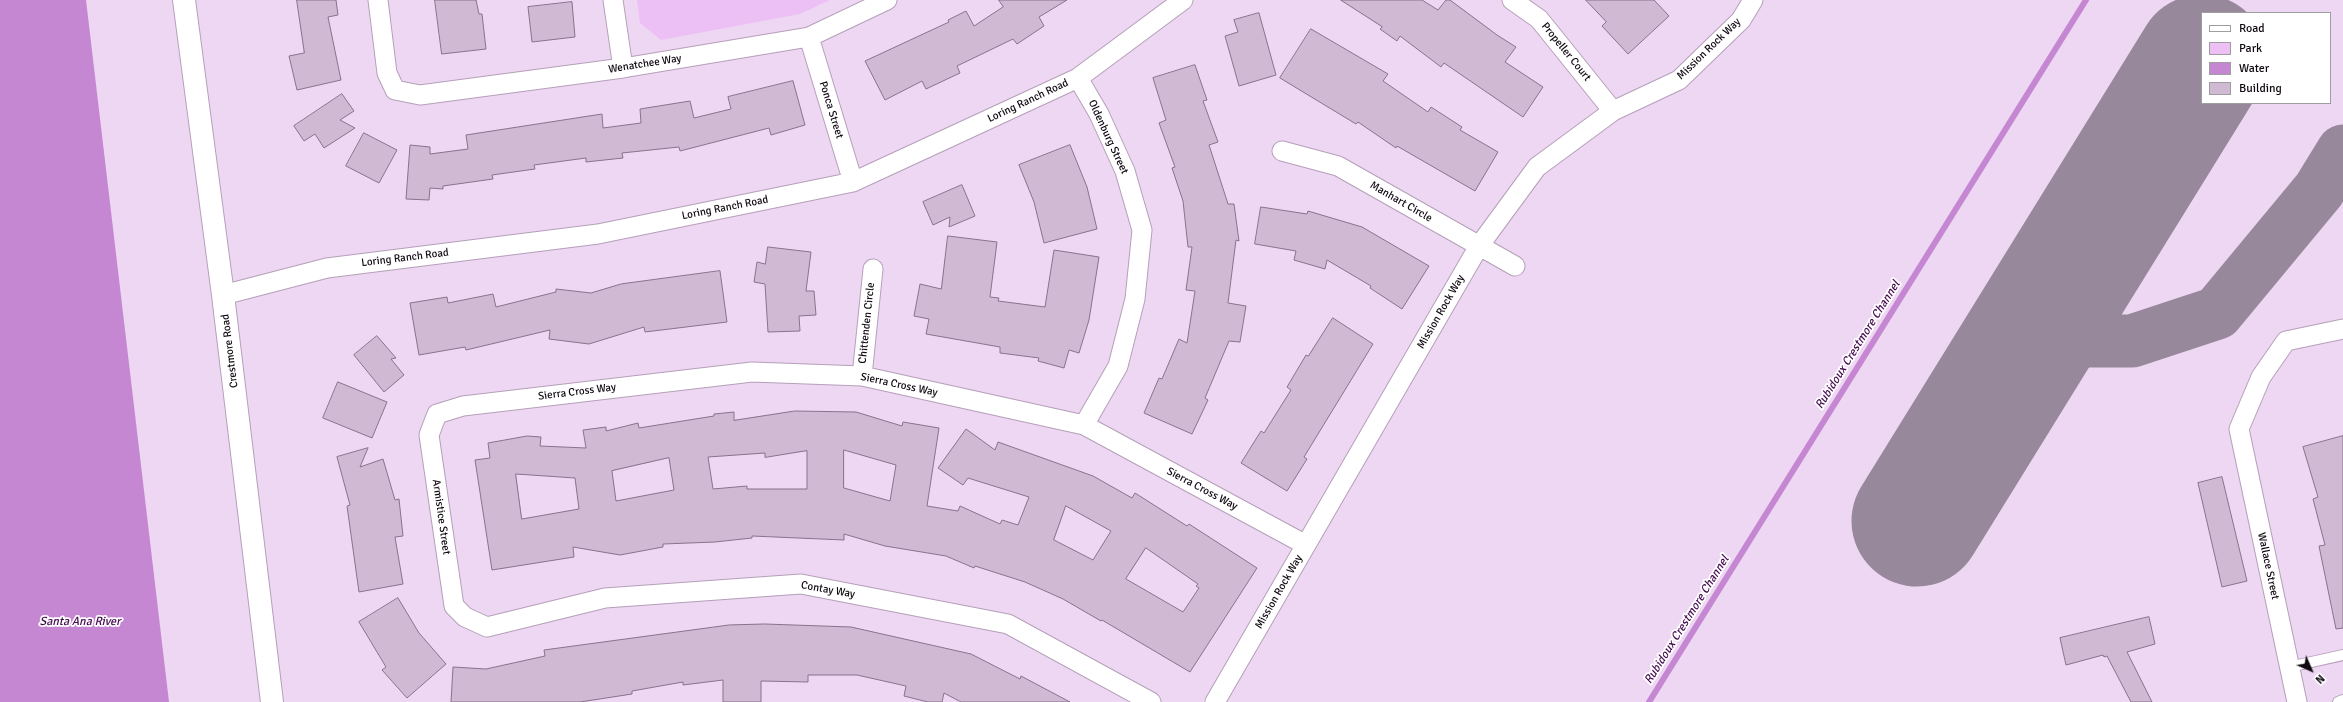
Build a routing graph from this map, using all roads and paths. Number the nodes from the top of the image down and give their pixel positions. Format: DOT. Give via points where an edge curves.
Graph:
graph roads {
  1 [pos="184,0"];
  2 [pos="378,0"];
  3 [pos="613,0"];
  4 [pos="887,0"];
  5 [pos="1183,0"];
  6 [pos="1512,0"];
  7 [pos="1753,0"];
  8 [pos="809,37"];
  9 [pos="623,68"];
  10 [pos="1078,78"];
  11 [pos="1613,111"];
  12 [pos="1282,151"];
  13 [pos="854,182"];
  14 [pos="1479,246"];
  15 [pos="1515,266"];
  16 [pos="873,269"];
  17 [pos="223,295"];
  18 [pos="2343,328"];
  19 [pos="862,376"];
  20 [pos="437,414"];
  21 [pos="1084,425"];
  22 [pos="1306,545"];
  23 [pos="465,617"];
  24 [pos="2343,655"];
  25 [pos="2289,667"];
  26 [pos="2343,700"];
  27 [pos="272,702"];
  28 [pos="1151,702"];
  29 [pos="1215,702"];
  30 [pos="2297,702"];
  31 [pos="2338,702"];
  1 -- 17 [label="street, Crestmore Road"];
  2 -- 9 [label="street, Wenatchee Way" via="387,73 395,90 420,95"];
  3 -- 9 [label="street"];
  4 -- 8 [label="street, Wenatchee Way"];
  5 -- 10 [label="street, Loring Ranch Road"];
  6 -- 11 [label="street, Propeller Court" via="1539,19"];
  7 -- 11 [label="street, Mission Rock Way" via="1741,20 1679,80"];
  8 -- 9 [label="street, Wenatchee Way"];
  8 -- 13 [label="street, Ponca Street"];
  10 -- 13 [label="street, Loring Ranch Road"];
  10 -- 21 [label="street, Oldenburg Street" via="1099,114 1125,171 1142,230 1135,299 1118,366"];
  11 -- 14 [label="street, Mission Rock Way" via="1537,167"];
  12 -- 14 [label="street, Manhart Circle" via="1338,166"];
  13 -- 17 [label="street, Loring Ranch Road" via="598,234 327,268"];
  14 -- 15 [label="street, Manhart Circle"];
  14 -- 22 [label="street, Mission Rock Way"];
  16 -- 19 [label="street, Chittenden Circle"];
  17 -- 27 [label="street, Crestmore Road"];
  18 -- 25 [label="street, Wallace Street" via="2286,341 2261,377 2239,429"];
  19 -- 20 [label="street, Sierra Cross Way" via="752,372 463,406"];
  19 -- 21 [label="street, Sierra Cross Way"];
  20 -- 23 [label="street, Armistice Street" via="429,435 454,606"];
  21 -- 22 [label="street, Sierra Cross Way"];
  22 -- 29 [label="street, Mission Rock Way"];
  23 -- 28 [label="street, Contay Way" via="487,627 604,598 801,584 1008,624"];
  24 -- 25 [label="lane"];
  25 -- 30 [label="street, Wallace Street"];
  26 -- 31 [label="lane"];
}
